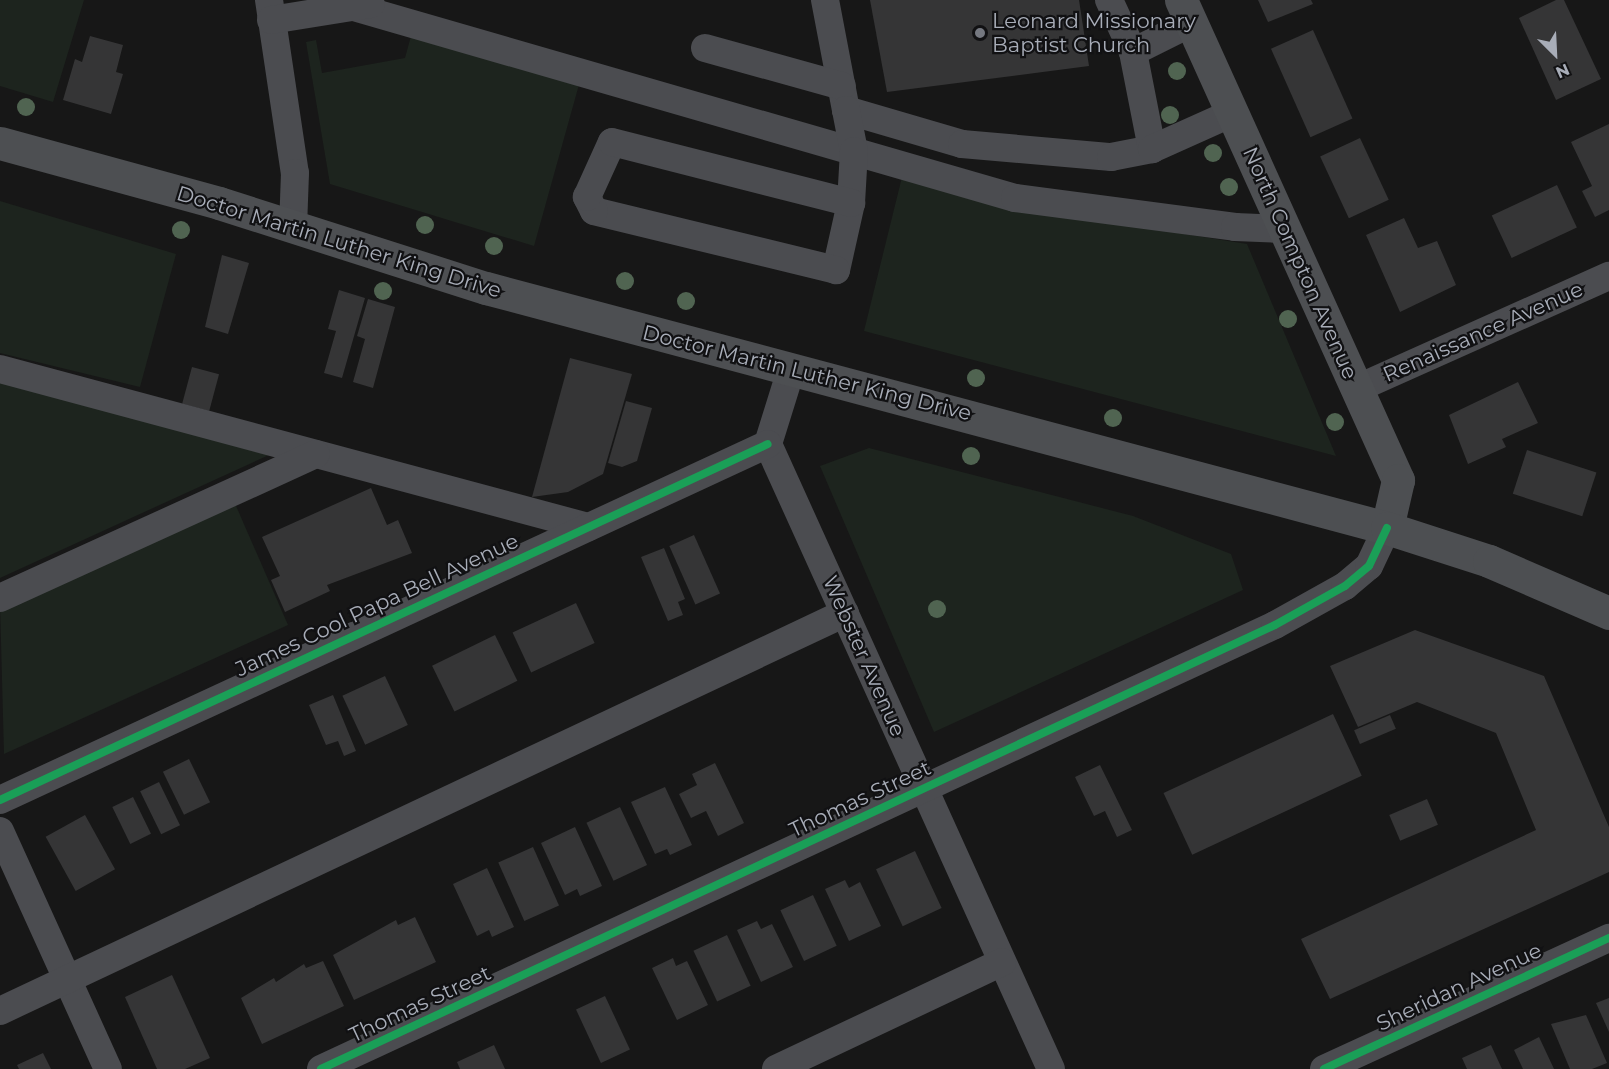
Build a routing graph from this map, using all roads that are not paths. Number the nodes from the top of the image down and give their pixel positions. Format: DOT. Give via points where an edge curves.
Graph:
graph roads {
  1 [pos="397,0"];
  2 [pos="825,0"];
  3 [pos="1109,0"];
  4 [pos="354,7"];
  5 [pos="270,10"];
  6 [pos="1186,11"];
  7 [pos="705,48"];
  8 [pos="1133,52"];
  9 [pos="844,98"];
  10 [pos="1232,113"];
  11 [pos="0,143"];
  12 [pos="1152,149"];
  13 [pos="854,151"];
  14 [pos="851,203"];
  15 [pos="293,227"];
  16 [pos="1284,229"];
  17 [pos="1609,276"];
  18 [pos="0,369"];
  19 [pos="791,370"];
  20 [pos="1356,388"];
  21 [pos="768,444"];
  22 [pos="316,454"];
  23 [pos="588,527"];
  24 [pos="1387,528"];
  25 [pos="0,598"];
  26 [pos="845,613"];
  27 [pos="1609,613"];
  28 [pos="924,789"];
  29 [pos="0,800"];
  30 [pos="0,831"];
  31 [pos="1609,938"];
  32 [pos="1002,962"];
  33 [pos="68,980"];
  34 [pos="0,1011"];
  35 [pos="108,1069"];
  36 [pos="321,1069"];
  37 [pos="776,1069"];
  38 [pos="1051,1069"];
  39 [pos="1324,1069"];
  1 -- 4 [label="street"];
  2 -- 9 [label="street"];
  3 -- 8 [label="street"];
  4 -- 5 [label="street"];
  4 -- 13 [label="street"];
  5 -- 15 [label="street" via="295,173"];
  6 -- 8 [label="street"];
  6 -- 10 [label="main road, North Compton Avenue"];
  7 -- 9 [label="street"];
  8 -- 12 [label="street"];
  9 -- 12 [label="street" via="962,144 1112,157"];
  9 -- 13 [label="street"];
  10 -- 12 [label="street"];
  10 -- 16 [label="main road, North Compton Avenue"];
  11 -- 15 [label="main road, Doctor Martin Luther King Drive"];
  13 -- 14 [label="street"];
  13 -- 16 [label="street" via="1016,198 1235,228"];
  14 -- 14 [label="street" via="836,270 594,211 587,197 612,142"];
  15 -- 19 [label="main road, Doctor Martin Luther King Drive" via="486,288"];
  16 -- 20 [label="main road, North Compton Avenue"];
  17 -- 20 [label="street, Renaissance Avenue"];
  18 -- 22 [label="street"];
  19 -- 21 [label="street"];
  19 -- 24 [label="main road, Doctor Martin Luther King Drive"];
  20 -- 24 [label="main road, North Compton Avenue" via="1398,480"];
  21 -- 23 [label="street, James Cool Papa Bell Avenue"];
  21 -- 26 [label="street, Webster Avenue"];
  22 -- 23 [label="street"];
  22 -- 25 [label="street"];
  23 -- 29 [label="street, James Cool Papa Bell Avenue"];
  24 -- 27 [label="main road, Doctor Martin Luther King Drive" via="1489,561"];
  24 -- 28 [label="street, Thomas Street" via="1369,566 1318,603"];
  26 -- 28 [label="street, Webster Avenue"];
  26 -- 33 [label="street"];
  28 -- 32 [label="street, Webster Avenue"];
  28 -- 36 [label="street, Thomas Street"];
  30 -- 33 [label="street"];
  31 -- 39 [label="street, Sheridan Avenue"];
  32 -- 37 [label="street"];
  32 -- 38 [label="street, Webster Avenue"];
  33 -- 34 [label="street"];
  33 -- 35 [label="street"];
}
